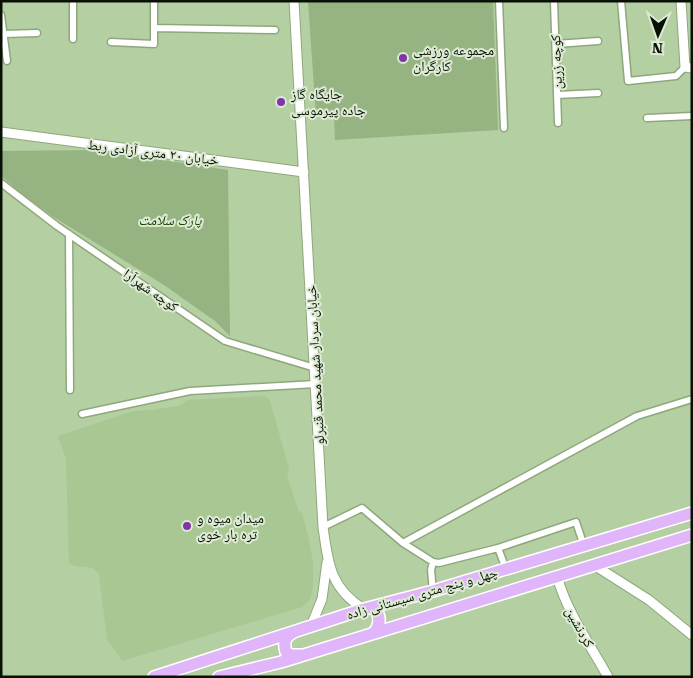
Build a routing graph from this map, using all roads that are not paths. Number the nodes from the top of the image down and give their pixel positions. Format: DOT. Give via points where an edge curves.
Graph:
graph roads {
  1 [pos="73,1"];
  2 [pos="154,1"];
  3 [pos="294,1"];
  4 [pos="499,1"];
  5 [pos="554,1"];
  6 [pos="621,1"];
  7 [pos="681,1"];
  8 [pos="1,15"];
  9 [pos="154,28"];
  10 [pos="275,30"];
  11 [pos="37,33"];
  12 [pos="4,34"];
  13 [pos="73,39"];
  14 [pos="598,40"];
  15 [pos="110,42"];
  16 [pos="556,44"];
  17 [pos="7,61"];
  18 [pos="688,68"];
  19 [pos="598,92"];
  20 [pos="558,95"];
  21 [pos="692,116"];
  22 [pos="647,118"];
  23 [pos="558,123"];
  24 [pos="504,128"];
  25 [pos="1,132"];
  26 [pos="304,172"];
  27 [pos="1,183"];
  28 [pos="69,234"];
  29 [pos="315,368"];
  30 [pos="316,384"];
  31 [pos="70,390"];
  32 [pos="692,399"];
  33 [pos="82,414"];
  34 [pos="692,513"];
  35 [pos="323,527"];
  36 [pos="692,535"];
  37 [pos="403,543"];
  38 [pos="584,546"];
  39 [pos="498,548"];
  40 [pos="328,557"];
  41 [pos="433,562"];
  42 [pos="594,565"];
  43 [pos="506,569"];
  44 [pos="557,576"];
  45 [pos="433,591"];
  46 [pos="367,609"];
  47 [pos="311,626"];
  48 [pos="295,631"];
  49 [pos="374,633"];
  50 [pos="692,634"];
  51 [pos="305,654"];
  52 [pos="154,677"];
  53 [pos="219,677"];
  54 [pos="608,677"];
  1 -- 13 [label="street"];
  2 -- 9 [label="street"];
  3 -- 26 [label="main road, خیابان سردار شهید محمد قنبرلو"];
  4 -- 24 [label="street"];
  5 -- 16 [label="street, کوچه زرین"];
  6 -- 18 [label="street" via="628,81 676,76"];
  7 -- 18 [label="main road"];
  8 -- 12 [label="street"];
  9 -- 10 [label="street"];
  9 -- 15 [label="street" via="154,44"];
  11 -- 12 [label="street"];
  12 -- 17 [label="street"];
  14 -- 16 [label="street"];
  16 -- 20 [label="street, کوچه زرین"];
  19 -- 20 [label="street"];
  20 -- 23 [label="street, کوچه زرین"];
  21 -- 22 [label="street"];
  25 -- 26 [label="main road, خیابان ۲۰ متری آزادی ربط"];
  26 -- 29 [label="main road, خیابان سردار شهید محمد قنبرلو"];
  27 -- 28 [label="street, کوچه شهرآرا"];
  28 -- 29 [label="street, کوچه شهرآرا" via="226,341"];
  28 -- 31 [label="street"];
  29 -- 30 [label="main road, خیابان سردار شهید محمد قنبرلو"];
  30 -- 33 [label="street" via="190,391"];
  30 -- 35 [label="main road, خیابان سردار شهید محمد قنبرلو"];
  32 -- 37 [label="street" via="637,416"];
  34 -- 38 [label="highway, چهل و پنج متری سیستانی زاده"];
  35 -- 37 [label="street" via="362,508"];
  35 -- 40 [label="main road, خیابان سردار شهید محمد قنبرلو"];
  36 -- 42 [label="highway, چهل و پنج متری سیستانی زاده"];
  37 -- 41 [label="street"];
  38 -- 39 [label="street" via="576,522"];
  38 -- 43 [label="highway, چهل و پنج متری سیستانی زاده"];
  39 -- 41 [label="street" via="456,560"];
  39 -- 43 [label="street"];
  40 -- 46 [label="main road" via="341,590 350,600"];
  40 -- 47 [label="main road" via="322,599"];
  41 -- 45 [label="street"];
  42 -- 44 [label="highway, چهل و پنج متری سیستانی زاده"];
  42 -- 50 [label="main road" via="649,600"];
  43 -- 45 [label="highway, چهل و پنج متری سیستانی زاده"];
  44 -- 49 [label="highway, چهل و پنج متری سیستانی زاده"];
  44 -- 54 [label="main road, کردنشین" via="561,592"];
  45 -- 46 [label="highway, چهل و پنج متری سیستانی زاده"];
  46 -- 47 [label="highway, چهل و پنج متری سیستانی زاده"];
  46 -- 49 [label="highway" via="375,609 379,618"];
  47 -- 48 [label="highway, چهل و پنج متری سیستانی زاده"];
  48 -- 51 [label="highway" via="285,640 286,652"];
  48 -- 52 [label="highway, چهل و پنج متری سیستانی زاده"];
  49 -- 51 [label="highway, چهل و پنج متری سیستانی زاده"];
  51 -- 53 [label="highway, چهل و پنج متری سیستانی زاده"];
}
